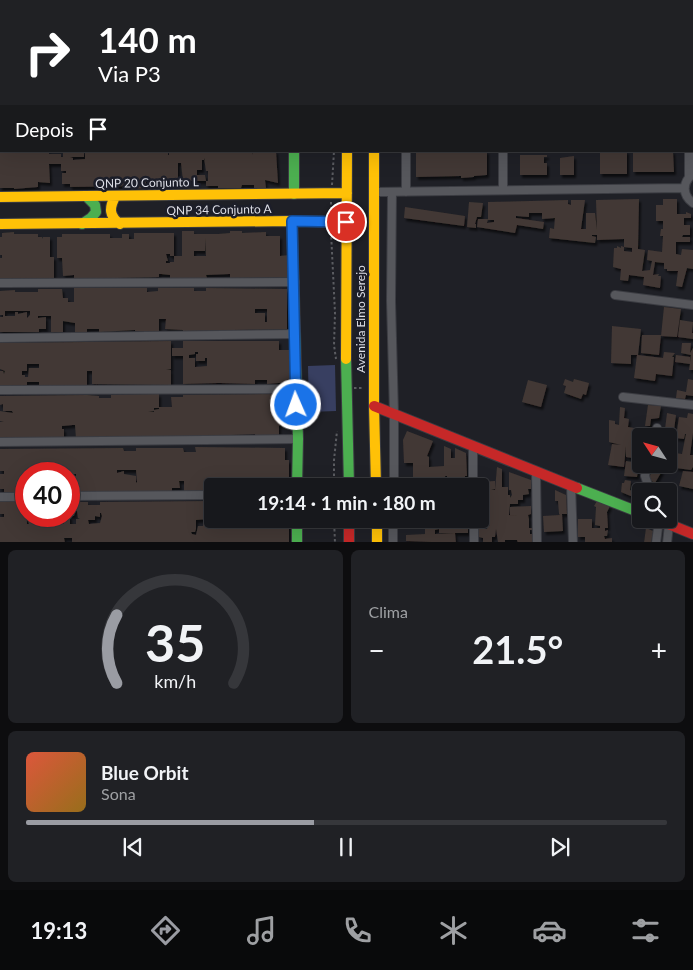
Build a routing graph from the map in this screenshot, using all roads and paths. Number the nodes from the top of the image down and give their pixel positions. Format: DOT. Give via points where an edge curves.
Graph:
graph roads {
  1 [pos="294,152"];
  2 [pos="334,152"];
  3 [pos="347,152"];
  4 [pos="374,152"];
  5 [pos="406,152"];
  6 [pos="503,152"];
  7 [pos="689,152"];
  8 [pos="691,175"];
  9 [pos="684,188"];
  10 [pos="503,190"];
  11 [pos="374,192"];
  12 [pos="392,192"];
  13 [pos="406,192"];
  14 [pos="347,193"];
  15 [pos="294,194"];
  16 [pos="330,194"];
  17 [pos="86,196"];
  18 [pos="0,197"];
  19 [pos="115,197"];
  20 [pos="693,203"];
  21 [pos="292,221"];
  22 [pos="330,222"];
  23 [pos="346,222"];
  24 [pos="0,224"];
  25 [pos="81,224"];
  26 [pos="120,224"];
  27 [pos="295,282"];
  28 [pos="0,283"];
  29 [pos="615,295"];
  30 [pos="693,305"];
  31 [pos="295,334"];
  32 [pos="0,338"];
  33 [pos="337,363"];
  34 [pos="346,388"];
  35 [pos="374,388"];
  36 [pos="295,389"];
  37 [pos="0,390"];
  38 [pos="623,397"];
  39 [pos="693,405"];
  40 [pos="374,406"];
  41 [pos="394,414"];
  42 [pos="338,423"];
  43 [pos="298,439"];
  44 [pos="0,442"];
  45 [pos="473,446"];
  46 [pos="536,471"];
  47 [pos="297,478"];
  48 [pos="334,478"];
  49 [pos="349,478"];
  50 [pos="376,478"];
  51 [pos="394,478"];
  52 [pos="474,478"];
  53 [pos="571,485"];
  54 [pos="204,495"];
  55 [pos="80,496"];
  56 [pos="0,497"];
  57 [pos="15,497"];
  58 [pos="632,509"];
  59 [pos="297,528"];
  60 [pos="334,528"];
  61 [pos="349,528"];
  62 [pos="376,528"];
  63 [pos="394,528"];
  64 [pos="474,528"];
  65 [pos="659,528"];
  66 [pos="663,528"];
  67 [pos="677,528"];
  68 [pos="693,534"];
  69 [pos="297,542"];
  70 [pos="335,542"];
  71 [pos="349,542"];
  72 [pos="377,542"];
  73 [pos="393,542"];
  74 [pos="474,542"];
  75 [pos="537,542"];
  76 [pos="573,542"];
  77 [pos="656,542"];
  78 [pos="667,542"];
  1 -- 15 [label="street"];
  2 -- 16 [label="path"];
  3 -- 14 [label="street, Avenida Elmo Serejo"];
  4 -- 11 [label="street, Avenida Elmo Serejo"];
  5 -- 13 [label="street"];
  6 -- 10 [label="street"];
  7 -- 8 [label="street"];
  8 -- 9 [label="street"];
  9 -- 10 [label="street"];
  9 -- 20 [label="street" via="687,198"];
  10 -- 13 [label="street"];
  11 -- 12 [label="street"];
  11 -- 35 [label="street, Avenida Elmo Serejo"];
  12 -- 13 [label="street"];
  12 -- 41 [label="street"];
  14 -- 16 [label="street, QNP 20 Conjunto L"];
  14 -- 23 [label="street, Avenida Elmo Serejo"];
  15 -- 16 [label="street, QNP 20 Conjunto L"];
  15 -- 19 [label="street, QNP 20 Conjunto L"];
  16 -- 22 [label="path"];
  17 -- 18 [label="street, QNP 20 Conjunto L"];
  17 -- 19 [label="street, QNP 20 Conjunto L"];
  17 -- 25 [label="street" via="94,202 96,210 93,218"];
  19 -- 26 [label="street" via="110,215"];
  21 -- 22 [label="street, QNP 34 Conjunto A"];
  21 -- 26 [label="street, QNP 34 Conjunto A"];
  21 -- 27 [label="street"];
  22 -- 23 [label="street, QNP 34 Conjunto A"];
  22 -- 33 [label="path"];
  23 -- 34 [label="street, Avenida Elmo Serejo"];
  24 -- 25 [label="street, QNP 34 Conjunto A"];
  25 -- 26 [label="street, QNP 34 Conjunto A"];
  27 -- 28 [label="street"];
  27 -- 31 [label="street"];
  29 -- 30 [label="street"];
  31 -- 32 [label="street"];
  31 -- 36 [label="street"];
  34 -- 35 [label="path"];
  34 -- 49 [label="street, Avenida Elmo Serejo"];
  35 -- 40 [label="street, Avenida Elmo Serejo"];
  36 -- 37 [label="street"];
  36 -- 43 [label="street"];
  38 -- 39 [label="street"];
  40 -- 41 [label="street"];
  40 -- 50 [label="street, Avenida Elmo Serejo"];
  41 -- 45 [label="street"];
  41 -- 51 [label="street"];
  42 -- 48 [label="path"];
  43 -- 44 [label="street"];
  43 -- 47 [label="street"];
  45 -- 46 [label="street"];
  45 -- 52 [label="street"];
  46 -- 53 [label="street"];
  46 -- 75 [label="street"];
  53 -- 58 [label="street"];
  53 -- 76 [label="street"];
  54 -- 55 [label="street"];
  56 -- 57 [label="street"];
  59 -- 69 [label="street"];
  60 -- 70 [label="path"];
  61 -- 71 [label="street"];
  62 -- 72 [label="street"];
  63 -- 73 [label="street"];
  64 -- 74 [label="street"];
  65 -- 77 [label="street"];
  66 -- 78 [label="street"];
  67 -- 68 [label="street"];
}
